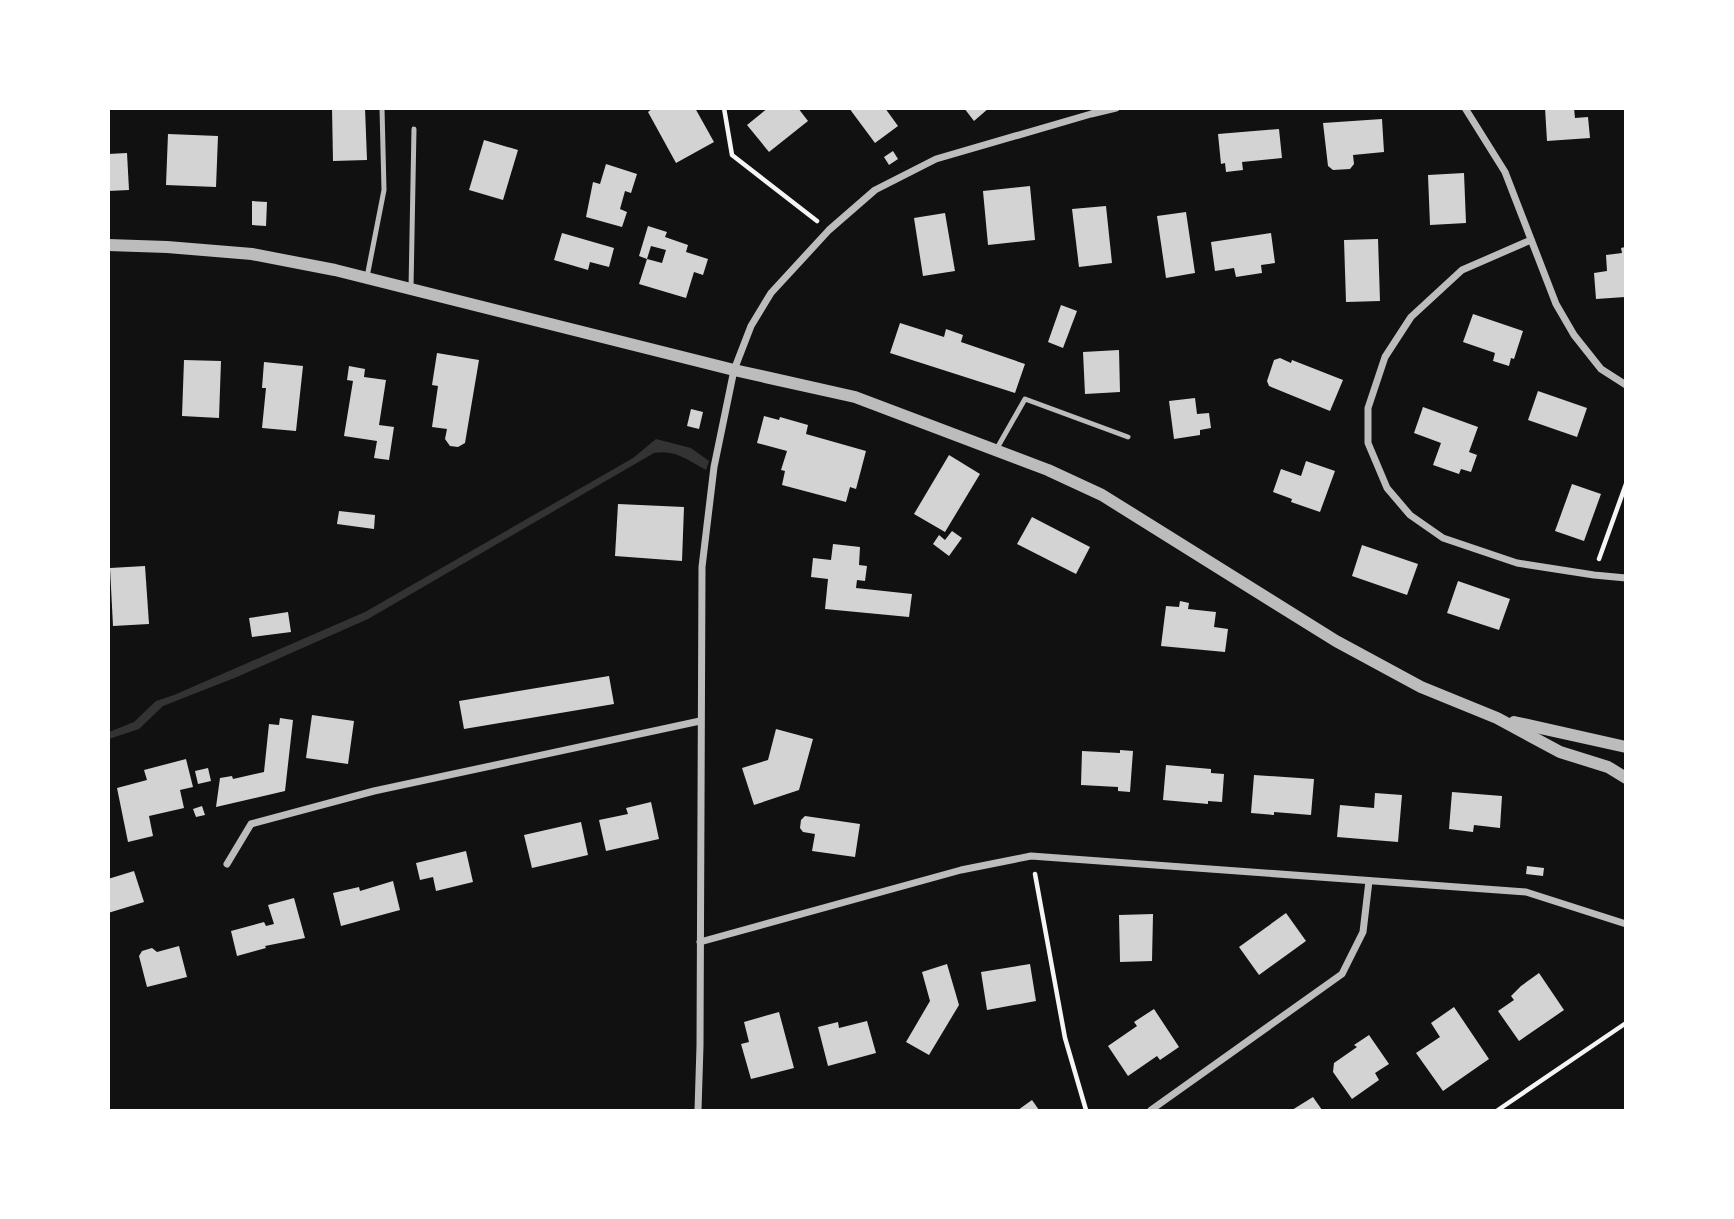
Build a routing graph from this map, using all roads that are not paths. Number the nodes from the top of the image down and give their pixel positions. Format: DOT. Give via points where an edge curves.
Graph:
graph roads {
  1 [pos="382,108"];
  2 [pos="1116,108"];
  3 [pos="1465,108"];
  4 [pos="414,129"];
  5 [pos="1531,240"];
  6 [pos="108,245"];
  7 [pos="367,277"];
  8 [pos="411,288"];
  9 [pos="734,370"];
  10 [pos="1626,385"];
  11 [pos="1128,437"];
  12 [pos="996,450"];
  13 [pos="1626,578"];
  14 [pos="1497,718"];
  15 [pos="700,721"];
  16 [pos="1626,747"];
  17 [pos="1626,778"];
  18 [pos="227,864"];
  19 [pos="1369,881"];
  20 [pos="1626,924"];
  21 [pos="700,943"];
  22 [pos="698,1111"];
  23 [pos="1151,1111"];
  1 -- 7 [label="lane" via="384,190"];
  2 -- 9 [label="street" via="936,159 875,190 829,230 771,293 751,326"];
  3 -- 5 [label="street" via="1505,172"];
  4 -- 8 [label="lane"];
  5 -- 10 [label="street" via="1556,304 1574,335 1601,369"];
  5 -- 13 [label="street" via="1462,270 1411,317 1385,357 1368,408 1368,443 1387,488 1410,515 1443,538 1517,563"];
  6 -- 7 [label="street" via="252,254"];
  7 -- 8 [label="street"];
  8 -- 9 [label="street"];
  9 -- 12 [label="street" via="855,397"];
  9 -- 15 [label="street" via="714,467 702,568"];
  11 -- 12 [label="lane" via="1025,399"];
  12 -- 14 [label="street" via="1102,495 1336,640 1421,687"];
  14 -- 16 [label="street"];
  14 -- 17 [label="street" via="1560,752 1608,767"];
  15 -- 18 [label="street" via="374,791 251,824"];
  15 -- 21 [label="street"];
  19 -- 20 [label="street" via="1526,892"];
  19 -- 21 [label="street" via="1031,856 961,870"];
  19 -- 23 [label="street" via="1363,932 1342,974"];
  21 -- 22 [label="street"];
}
